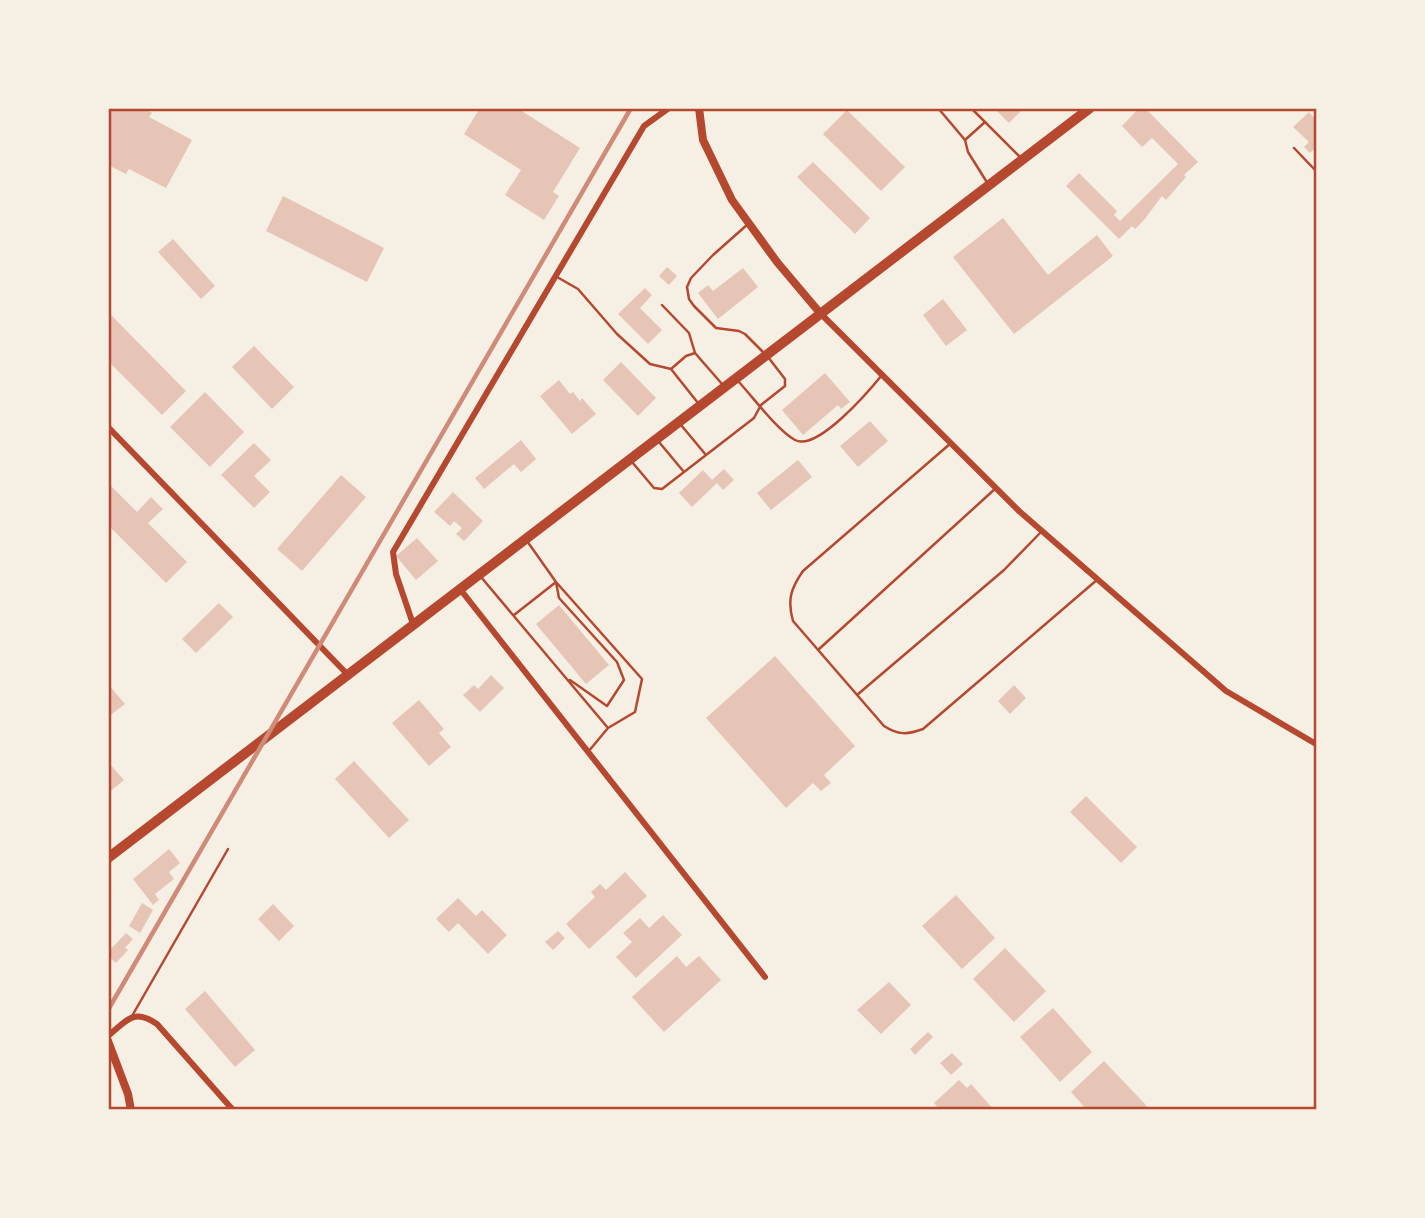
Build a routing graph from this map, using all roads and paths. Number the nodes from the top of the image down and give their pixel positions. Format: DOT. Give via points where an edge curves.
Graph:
graph roads {
  1 [pos="669,108"];
  2 [pos="699,108"];
  3 [pos="938,108"];
  4 [pos="971,108"];
  5 [pos="1090,108"];
  6 [pos="985,122"];
  7 [pos="965,140"];
  8 [pos="1294,148"];
  9 [pos="1022,160"];
  10 [pos="1317,171"];
  11 [pos="989,185"];
  12 [pos="748,223"];
  13 [pos="555,276"];
  14 [pos="662,305"];
  15 [pos="820,313"];
  16 [pos="695,353"];
  17 [pos="766,355"];
  18 [pos="671,369"];
  19 [pos="882,375"];
  20 [pos="735,378"];
  21 [pos="724,386"];
  22 [pos="700,405"];
  23 [pos="761,405"];
  24 [pos="678,422"];
  25 [pos="108,427"];
  26 [pos="656,439"];
  27 [pos="951,443"];
  28 [pos="706,455"];
  29 [pos="629,459"];
  30 [pos="684,472"];
  31 [pos="996,488"];
  32 [pos="1042,531"];
  33 [pos="526,539"];
  34 [pos="479,575"];
  35 [pos="1098,579"];
  36 [pos="556,582"];
  37 [pos="460,589"];
  38 [pos="513,615"];
  39 [pos="413,624"];
  40 [pos="818,650"];
  41 [pos="349,676"];
  42 [pos="564,676"];
  43 [pos="857,695"];
  44 [pos="608,728"];
  45 [pos="1317,744"];
  46 [pos="588,752"];
  47 [pos="228,849"];
  48 [pos="108,858"];
  49 [pos="765,977"];
  50 [pos="132,1016"];
  51 [pos="108,1036"];
  52 [pos="108,1041"];
  53 [pos="131,1110"];
  54 [pos="233,1110"];
  1 -- 13 [label="street" via="644,126"];
  2 -- 12 [label="street" via="703,140"];
  3 -- 7 [label="lane"];
  4 -- 6 [label="lane"];
  5 -- 9 [label="main road"];
  6 -- 7 [label="lane"];
  6 -- 9 [label="lane"];
  7 -- 11 [label="lane"];
  8 -- 10 [label="lane"];
  9 -- 11 [label="main road"];
  11 -- 15 [label="main road"];
  12 -- 15 [label="street"];
  12 -- 17 [label="lane" via="705,263 687,287 689,299 716,328 746,334"];
  13 -- 18 [label="lane" via="578,289 650,364"];
  13 -- 39 [label="street" via="393,552"];
  14 -- 16 [label="lane" via="690,332"];
  15 -- 17 [label="main road"];
  15 -- 19 [label="street"];
  16 -- 18 [label="lane"];
  16 -- 21 [label="lane"];
  17 -- 20 [label="main road"];
  17 -- 23 [label="lane" via="785,379 785,386"];
  18 -- 22 [label="lane"];
  19 -- 23 [label="lane" via="838,422 807,442 797,442"];
  19 -- 27 [label="street"];
  20 -- 21 [label="main road"];
  20 -- 23 [label="lane"];
  21 -- 22 [label="main road"];
  22 -- 24 [label="main road"];
  23 -- 28 [label="lane" via="754,418"];
  24 -- 26 [label="main road"];
  24 -- 28 [label="lane"];
  25 -- 41 [label="street"];
  26 -- 29 [label="main road"];
  26 -- 30 [label="lane"];
  27 -- 31 [label="street"];
  27 -- 40 [label="lane" via="803,571 792,587 788,606 793,621"];
  28 -- 30 [label="lane"];
  29 -- 30 [label="lane" via="654,488 662,489"];
  29 -- 33 [label="main road"];
  31 -- 32 [label="street"];
  31 -- 40 [label="lane"];
  32 -- 35 [label="street"];
  32 -- 43 [label="lane"];
  33 -- 34 [label="main road"];
  33 -- 36 [label="lane"];
  34 -- 37 [label="main road"];
  34 -- 38 [label="lane"];
  35 -- 43 [label="lane" via="923,729 896,734"];
  35 -- 45 [label="street" via="1226,691"];
  36 -- 38 [label="lane"];
  36 -- 42 [label="lane" via="559,598 617,662 624,680 607,706"];
  36 -- 44 [label="lane" via="642,679 635,712"];
  37 -- 39 [label="main road"];
  37 -- 46 [label="street"];
  38 -- 42 [label="lane"];
  39 -- 41 [label="main road"];
  40 -- 43 [label="lane"];
  41 -- 48 [label="main road"];
  42 -- 44 [label="lane"];
  44 -- 46 [label="lane"];
  46 -- 49 [label="street"];
  47 -- 50 [label="lane"];
  50 -- 51 [label="street"];
  50 -- 54 [label="street" via="145,1016 158,1024"];
  52 -- 53 [label="street"];
}
